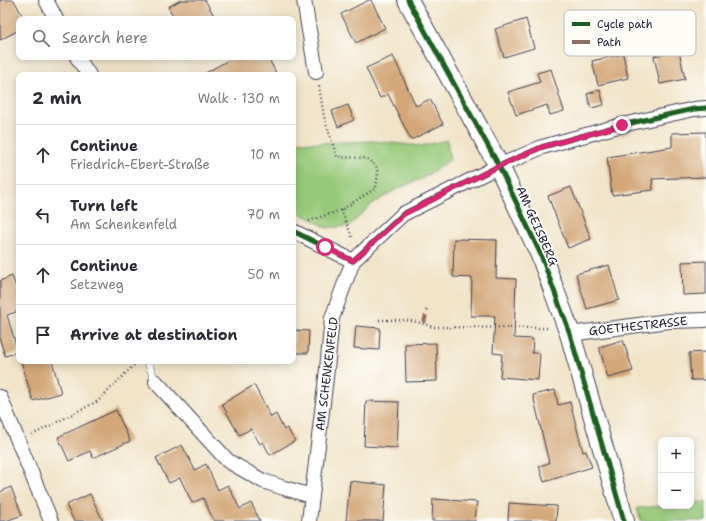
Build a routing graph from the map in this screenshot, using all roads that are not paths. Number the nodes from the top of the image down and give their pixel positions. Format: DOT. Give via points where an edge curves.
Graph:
graph roads {
  1 [pos="46,0"];
  2 [pos="304,0"];
  3 [pos="408,0"];
  4 [pos="54,16"];
  5 [pos="79,60"];
  6 [pos="86,72"];
  7 [pos="316,72"];
  8 [pos="706,108"];
  9 [pos="499,166"];
  10 [pos="296,232"];
  11 [pos="356,258"];
  12 [pos="706,320"];
  13 [pos="569,331"];
  14 [pos="148,364"];
  15 [pos="156,382"];
  16 [pos="0,397"];
  17 [pos="312,496"];
  18 [pos="51,521"];
  19 [pos="308,521"];
  20 [pos="624,521"];
  1 -- 4 [label="street"];
  2 -- 7 [label="street"];
  3 -- 9 [label="street, AM GEISBERG"];
  5 -- 6 [label="street"];
  8 -- 9 [label="street, AM SCHENKENFELD" via="622,125 542,147"];
  9 -- 11 [label="street, AM SCHENKENFELD" via="404,214"];
  9 -- 13 [label="street, AM GEISBERG" via="541,255"];
  10 -- 11 [label="street"];
  11 -- 17 [label="street, AM SCHENKENFELD" via="332,318"];
  12 -- 13 [label="street, GOETHESTRASSE"];
  13 -- 20 [label="street, AM GEISBERG"];
  14 -- 15 [label="lane"];
  15 -- 17 [label="street" via="228,461 263,481"];
  16 -- 18 [label="street"];
  17 -- 19 [label="street, AM SCHENKENFELD"];
}
